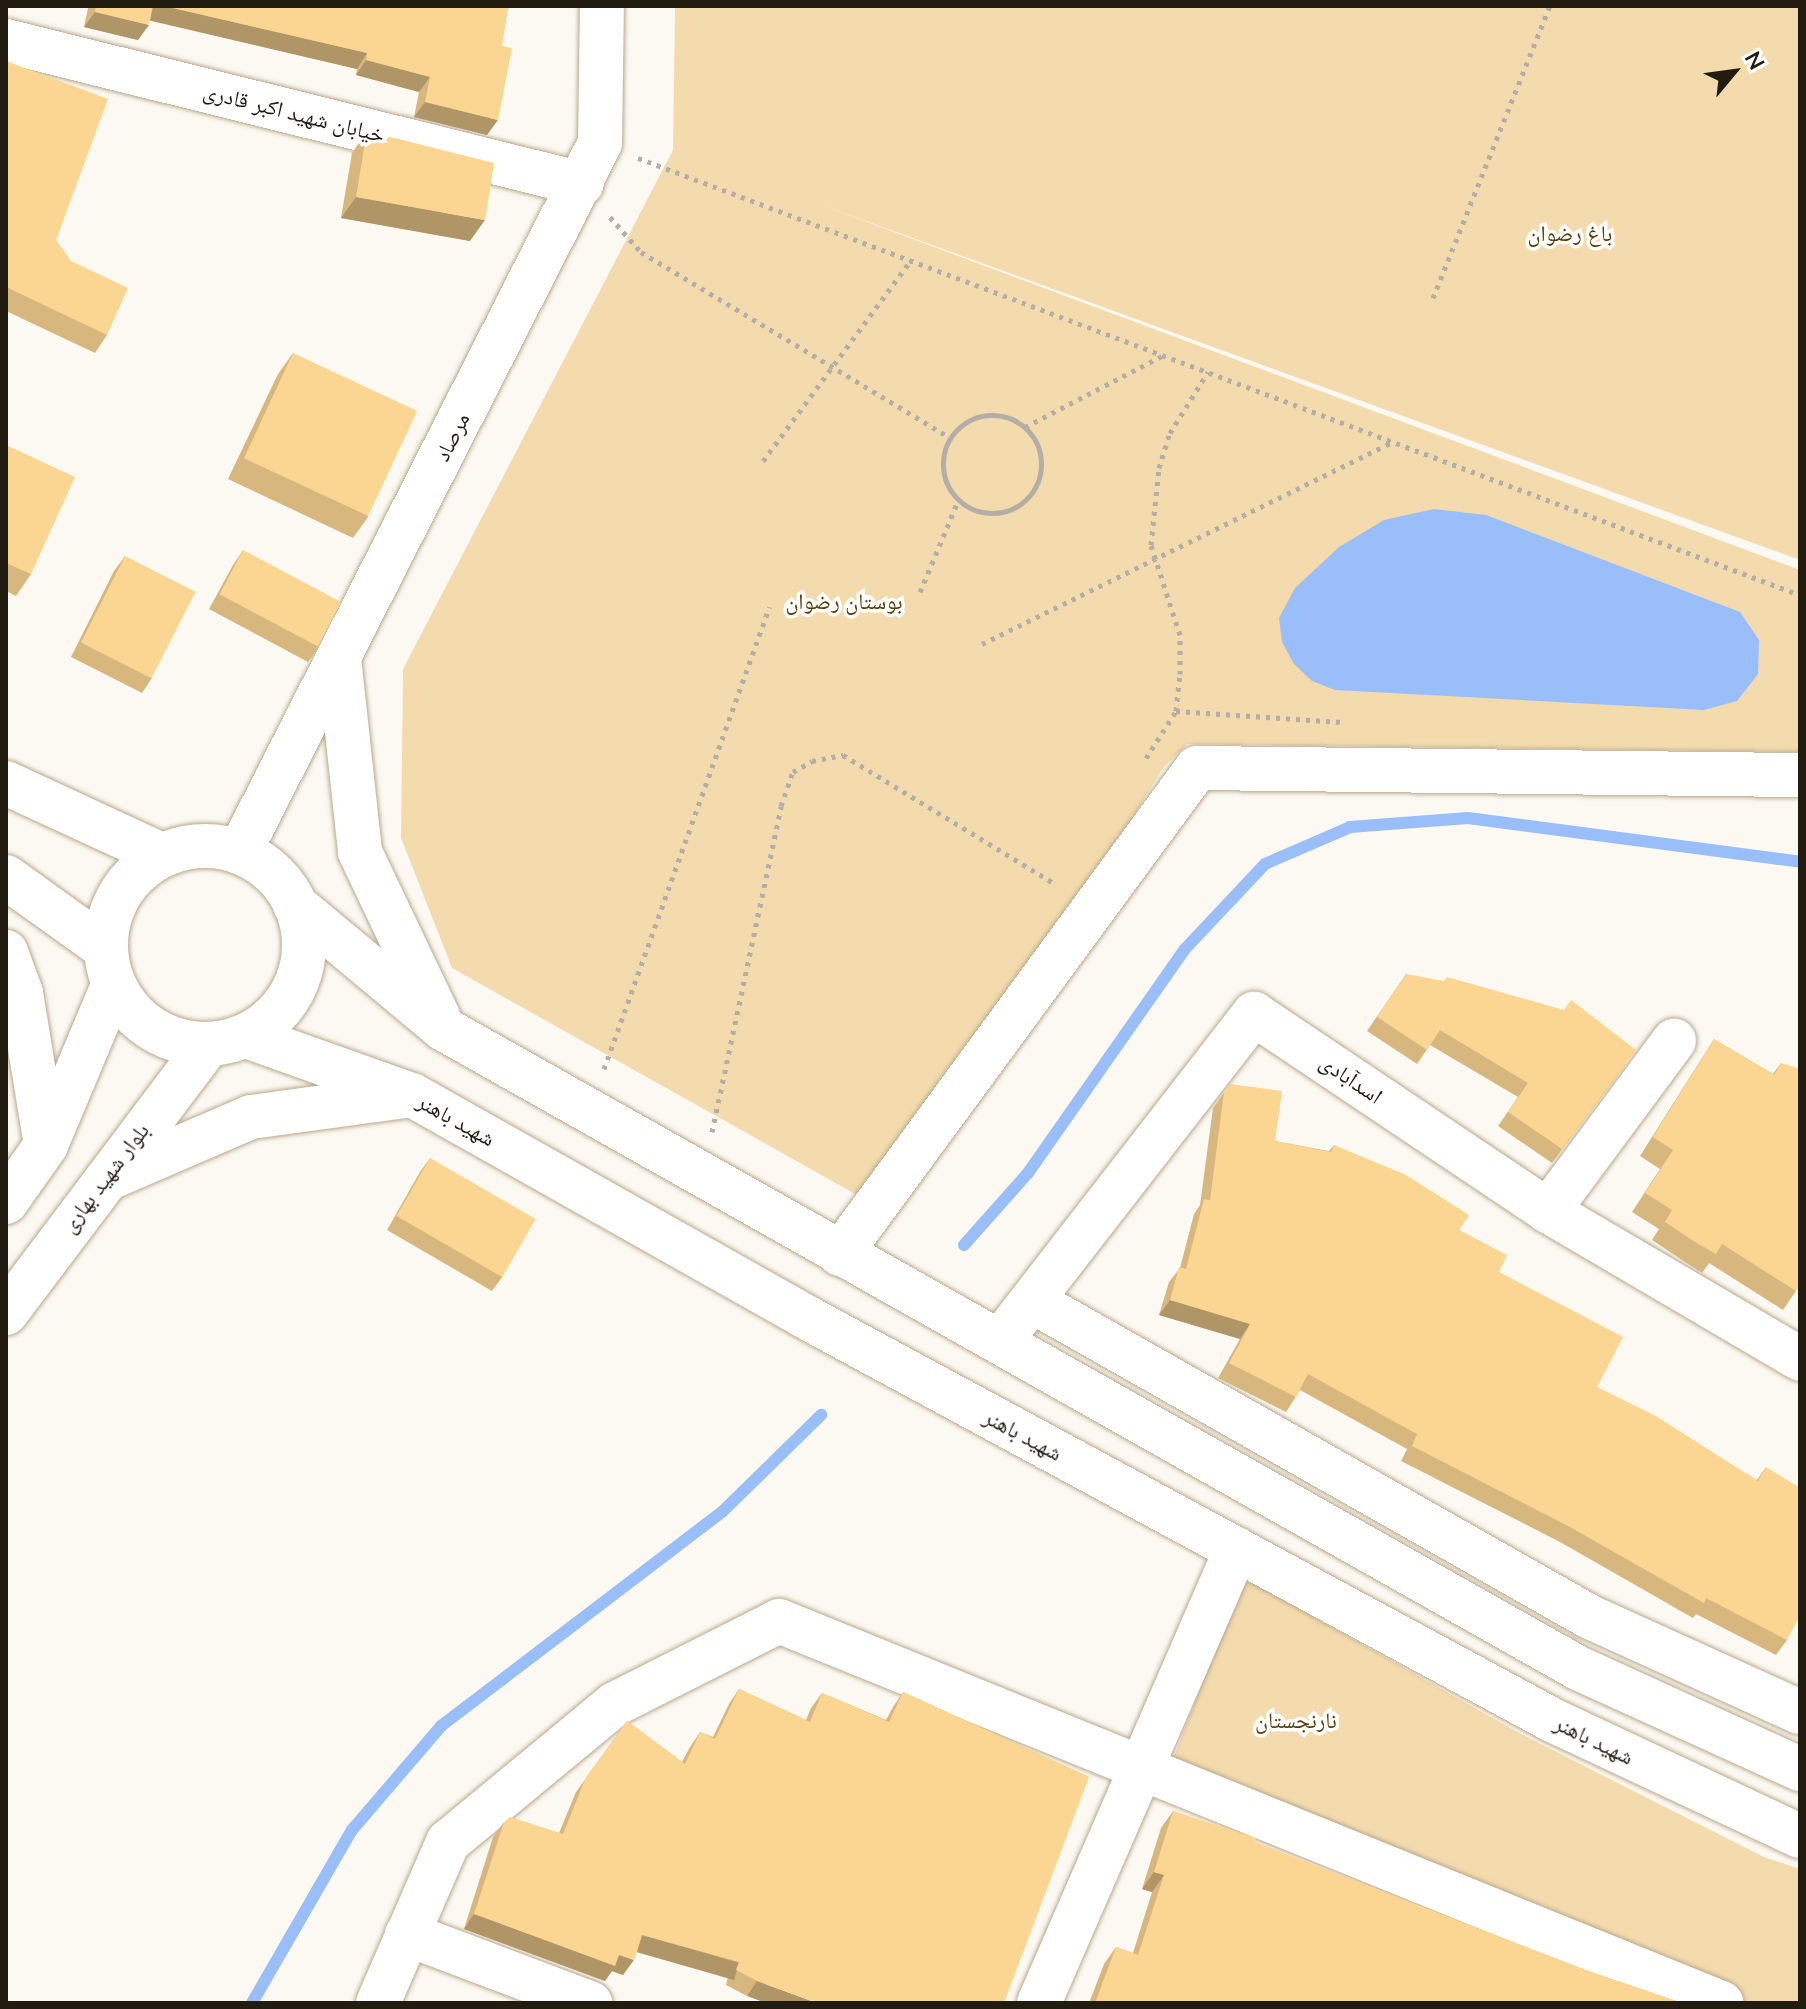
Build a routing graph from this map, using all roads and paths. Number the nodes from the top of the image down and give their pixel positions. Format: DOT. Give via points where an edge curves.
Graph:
graph roads {
  1 [pos="602,6"];
  2 [pos="1550,6"];
  3 [pos="6,41"];
  4 [pos="600,143"];
  5 [pos="582,184"];
  6 [pos="911,260"];
  7 [pos="1433,298"];
  8 [pos="1163,355"];
  9 [pos="832,367"];
  10 [pos="1208,372"];
  11 [pos="1025,427"];
  12 [pos="950,438"];
  13 [pos="1393,442"];
  14 [pos="763,461"];
  15 [pos="958,501"];
  16 [pos="1157,560"];
  17 [pos="920,592"];
  18 [pos="1800,595"];
  19 [pos="769,607"];
  20 [pos="982,644"];
  21 [pos="339,658"];
  22 [pos="1143,763"];
  23 [pos="1800,775"];
  24 [pos="6,783"];
  25 [pos="240,851"];
  26 [pos="162,855"];
  27 [pos="6,877"];
  28 [pos="1061,878"];
  29 [pos="295,905"];
  30 [pos="6,952"];
  31 [pos="109,967"];
  32 [pos="444,1029"];
  33 [pos="227,1041"];
  34 [pos="1674,1041"];
  35 [pos="412,1095"];
  36 [pos="588,1111"];
  37 [pos="46,1145"];
  38 [pos="703,1176"];
  39 [pos="101,1181"];
  40 [pos="6,1202"];
  41 [pos="1548,1211"];
  42 [pos="840,1254"];
  43 [pos="1034,1302"];
  44 [pos="6,1313"];
  45 [pos="1001,1340"];
  46 [pos="1795,1346"];
  47 [pos="1236,1549"];
  48 [pos="1800,1712"];
  49 [pos="1142,1765"];
  50 [pos="1800,1769"];
  51 [pos="1800,1836"];
  52 [pos="407,1934"];
  53 [pos="378,2003"];
  54 [pos="590,2003"];
  55 [pos="1039,2003"];
  56 [pos="1721,2003"];
  1 -- 4 [label="street, مرصاد"];
  2 -- 7 [label="path"];
  3 -- 5 [label="street, خیابان شهید اکبر قادری"];
  4 -- 5 [label="street, مرصاد"];
  4 -- 6 [label="path"];
  5 -- 9 [label="path" via="641,252"];
  5 -- 21 [label="street, مرصاد"];
  6 -- 8 [label="path"];
  6 -- 9 [label="path"];
  8 -- 10 [label="path"];
  8 -- 11 [label="path"];
  9 -- 12 [label="path"];
  9 -- 14 [label="path"];
  10 -- 13 [label="path"];
  10 -- 16 [label="path" via="1170,433 1159,468 1151,545"];
  11 -- 12 [label="path" via="993,414 976,417"];
  11 -- 15 [label="path" via="1041,457 1040,475 1028,497 1007,511 990,514"];
  12 -- 15 [label="path" via="943,471"];
  13 -- 16 [label="path"];
  13 -- 18 [label="path"];
  15 -- 17 [label="path"];
  16 -- 20 [label="path"];
  16 -- 22 [label="path" via="1180,635 1180,674 1176,711"];
  19 -- 36 [label="path"];
  21 -- 25 [label="street, مرصاد"];
  21 -- 32 [label="street" via="360,852"];
  23 -- 42 [label="street" via="1197,768"];
  24 -- 26 [label="street"];
  25 -- 26 [label="street" via="214,846"];
  25 -- 29 [label="street" via="282,882"];
  26 -- 31 [label="street" via="138,870 120,892 109,919"];
  27 -- 31 [label="street"];
  28 -- 38 [label="path" via="1057,885 843,755 812,761 793,772 781,806"];
  29 -- 32 [label="street"];
  29 -- 33 [label="street" via="304,934 303,966 281,1007"];
  30 -- 37 [label="street" via="21,993"];
  31 -- 33 [label="street" via="130,1011 152,1030 179,1042"];
  31 -- 37 [label="street"];
  32 -- 36 [label="street"];
  33 -- 35 [label="street, شهید باهنر"];
  33 -- 39 [label="street, بلوار شهید بهاری"];
  34 -- 41 [label="street"];
  35 -- 39 [label="street" via="251,1117"];
  35 -- 47 [label="street, شهید باهنر" via="804,1316"];
  36 -- 38 [label="street"];
  37 -- 40 [label="street"];
  38 -- 42 [label="street"];
  39 -- 44 [label="street, بلوار شهید بهاری"];
  41 -- 43 [label="street, اسدآبادی" via="1254,1014"];
  41 -- 46 [label="street, اسدآبادی"];
  42 -- 45 [label="street"];
  43 -- 45 [label="street, اسدآبادی"];
  43 -- 48 [label="street" via="1588,1616"];
  45 -- 50 [label="street" via="1578,1668"];
  47 -- 49 [label="street"];
  47 -- 51 [label="street, شهید باهنر" via="1552,1720"];
  49 -- 52 [label="street" via="779,1621 615,1704 448,1842"];
  49 -- 55 [label="street"];
  49 -- 56 [label="street"];
  52 -- 53 [label="street"];
  52 -- 54 [label="street"];
}
